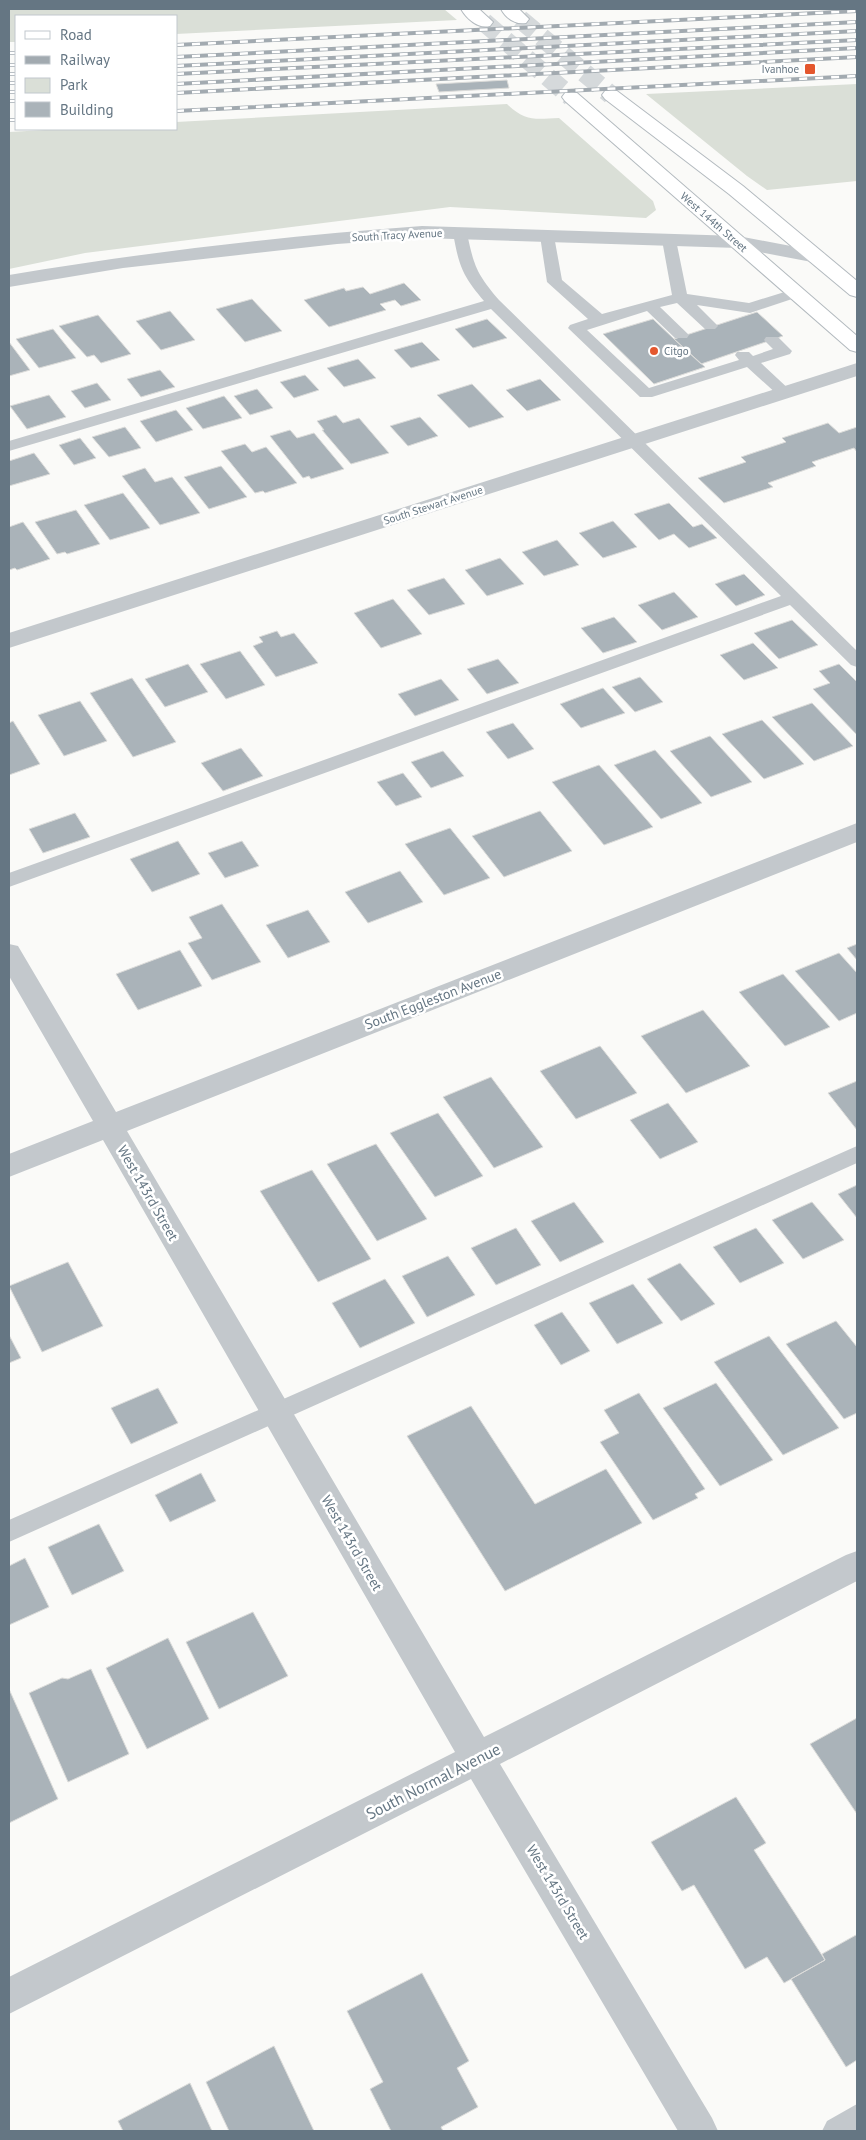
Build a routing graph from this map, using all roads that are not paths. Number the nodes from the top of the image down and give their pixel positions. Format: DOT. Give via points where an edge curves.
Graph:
graph roads {
  1 [pos="469,9"];
  2 [pos="484,22"];
  3 [pos="611,95"];
  4 [pos="571,97"];
  5 [pos="460,233"];
  6 [pos="547,236"];
  7 [pos="670,240"];
  8 [pos="738,242"];
  9 [pos="817,257"];
  10 [pos="9,281"];
  11 [pos="857,291"];
  12 [pos="796,293"];
  13 [pos="680,297"];
  14 [pos="494,303"];
  15 [pos="649,305"];
  16 [pos="599,320"];
  17 [pos="710,326"];
  18 [pos="681,335"];
  19 [pos="772,340"];
  20 [pos="857,346"];
  21 [pos="746,357"];
  22 [pos="857,370"];
  23 [pos="785,393"];
  24 [pos="634,441"];
  25 [pos="9,446"];
  26 [pos="793,598"];
  27 [pos="9,641"];
  28 [pos="857,661"];
  29 [pos="857,832"];
  30 [pos="9,880"];
  31 [pos="9,953"];
  32 [pos="109,1126"];
  33 [pos="857,1154"];
  34 [pos="9,1166"];
  35 [pos="275,1412"];
  36 [pos="9,1532"];
  37 [pos="857,1565"];
  38 [pos="477,1758"];
  39 [pos="9,1996"];
  40 [pos="857,2119"];
  41 [pos="699,2131"];
  42 [pos="837,2131"];
  1 -- 2 [label="street"];
  3 -- 9 [label="street" via="736,190"];
  4 -- 8 [label="street, West 144th Street"];
  5 -- 6 [label="street, South Tracy Avenue"];
  5 -- 10 [label="street, South Tracy Avenue" via="422,232 327,239 123,262"];
  5 -- 14 [label="lane" via="473,279"];
  6 -- 7 [label="street, South Tracy Avenue"];
  6 -- 16 [label="lane" via="555,282"];
  7 -- 8 [label="street, South Tracy Avenue"];
  7 -- 13 [label="lane"];
  8 -- 9 [label="street, South Tracy Avenue"];
  8 -- 12 [label="street, West 144th Street"];
  9 -- 11 [label="street"];
  12 -- 13 [label="lane" via="738,311"];
  12 -- 20 [label="street, West 144th Street"];
  13 -- 15 [label="lane"];
  13 -- 17 [label="lane"];
  14 -- 24 [label="lane"];
  14 -- 25 [label="lane"];
  15 -- 16 [label="lane"];
  15 -- 18 [label="lane"];
  16 -- 21 [label="lane" via="576,328 646,394 714,366"];
  19 -- 21 [label="lane" via="784,351"];
  21 -- 23 [label="lane"];
  22 -- 23 [label="street, South Stewart Avenue"];
  23 -- 24 [label="street, South Stewart Avenue"];
  24 -- 26 [label="lane"];
  24 -- 27 [label="street, South Stewart Avenue"];
  26 -- 28 [label="lane"];
  26 -- 30 [label="lane"];
  29 -- 32 [label="street, South Eggleston Avenue"];
  31 -- 32 [label="street, West 143rd Street"];
  32 -- 34 [label="street, South Eggleston Avenue"];
  32 -- 35 [label="street, West 143rd Street"];
  33 -- 35 [label="lane"];
  35 -- 36 [label="lane"];
  35 -- 38 [label="street, West 143rd Street"];
  37 -- 38 [label="street, South Normal Avenue"];
  38 -- 39 [label="street, South Normal Avenue"];
  38 -- 41 [label="street, West 143rd Street"];
  40 -- 42 [label="lane"];
}
